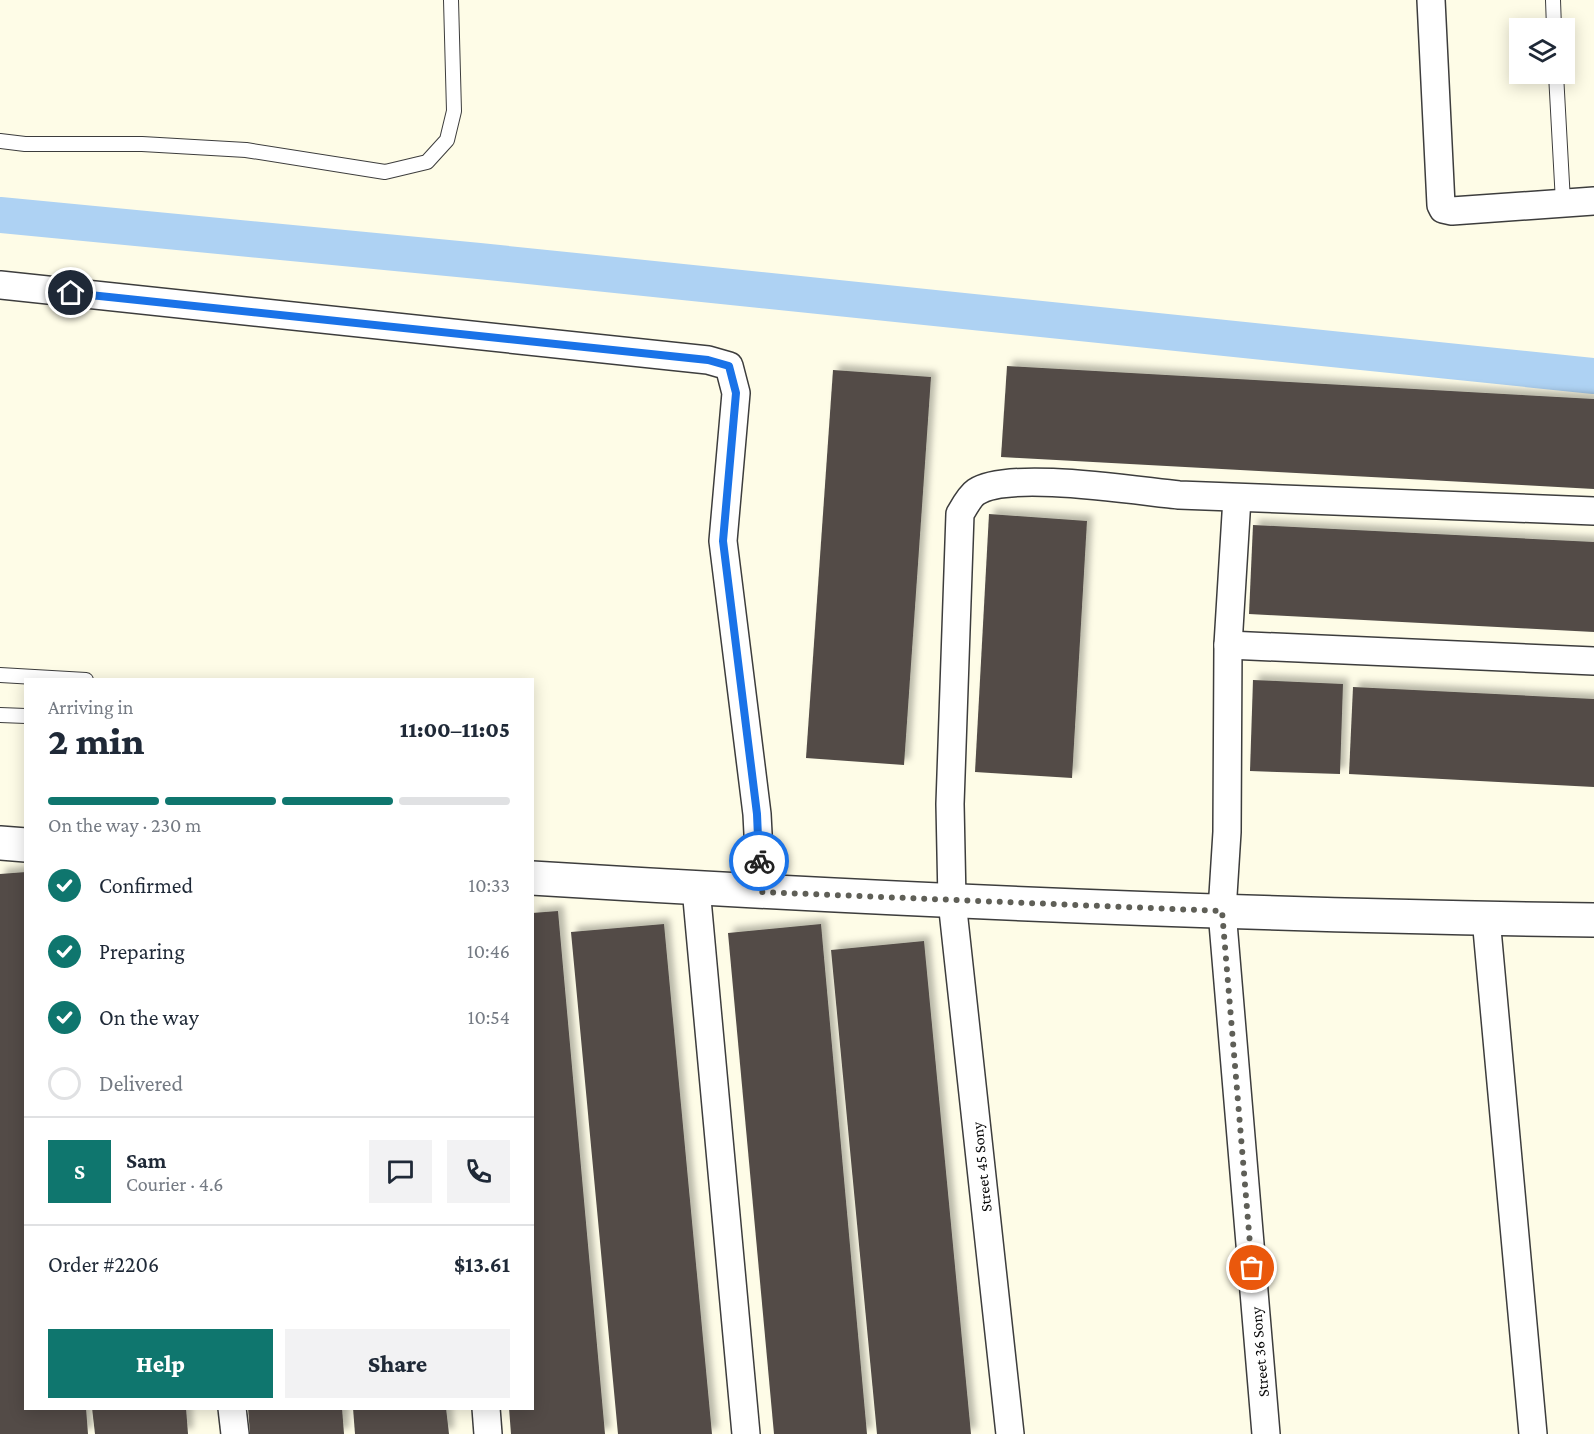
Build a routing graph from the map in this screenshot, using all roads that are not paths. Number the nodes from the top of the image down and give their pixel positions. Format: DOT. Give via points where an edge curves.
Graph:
graph roads {
  1 [pos="451,0"];
  2 [pos="1431,0"];
  3 [pos="1553,0"];
  4 [pos="1554,18"];
  5 [pos="1557,84"];
  6 [pos="0,141"];
  7 [pos="1594,201"];
  8 [pos="1563,202"];
  9 [pos="0,285"];
  10 [pos="1237,498"];
  11 [pos="1594,511"];
  12 [pos="1228,645"];
  13 [pos="1594,661"];
  14 [pos="0,675"];
  15 [pos="52,678"];
  16 [pos="0,715"];
  17 [pos="24,716"];
  18 [pos="0,843"];
  19 [pos="24,844"];
  20 [pos="534,878"];
  21 [pos="696,888"];
  22 [pos="761,892"];
  23 [pos="952,901"];
  24 [pos="1222,911"];
  25 [pos="1486,918"];
  26 [pos="1594,920"];
  27 [pos="232,1410"];
  28 [pos="486,1410"];
  29 [pos="235,1434"];
  30 [pos="488,1434"];
  31 [pos="746,1434"];
  32 [pos="1010,1434"];
  33 [pos="1266,1434"];
  34 [pos="1533,1434"];
  1 -- 6 [label="lane" via="454,111 447,141 427,162 385,172 246,150"];
  2 -- 8 [label="street" via="1443,209"];
  3 -- 4 [label="lane"];
  5 -- 8 [label="lane"];
  7 -- 8 [label="street"];
  9 -- 22 [label="street" via="696,359 729,366 736,393 723,541 757,814"];
  10 -- 11 [label="street, Street 45 Sony"];
  10 -- 12 [label="street, Street 36 Sony"];
  10 -- 23 [label="street, Street 45 Sony" via="1022,481 995,484 975,492 960,514 950,804"];
  12 -- 13 [label="street"];
  12 -- 24 [label="street, Street 36 Sony" via="1227,832"];
  14 -- 15 [label="lane"];
  16 -- 17 [label="lane"];
  18 -- 19 [label="street"];
  20 -- 21 [label="street"];
  21 -- 22 [label="street"];
  21 -- 31 [label="street"];
  22 -- 23 [label="street"];
  23 -- 24 [label="street"];
  23 -- 32 [label="street, Street 45 Sony"];
  24 -- 25 [label="street"];
  24 -- 33 [label="street, Street 36 Sony"];
  25 -- 26 [label="street"];
  25 -- 34 [label="street"];
  27 -- 29 [label="street"];
  28 -- 30 [label="street"];
}
